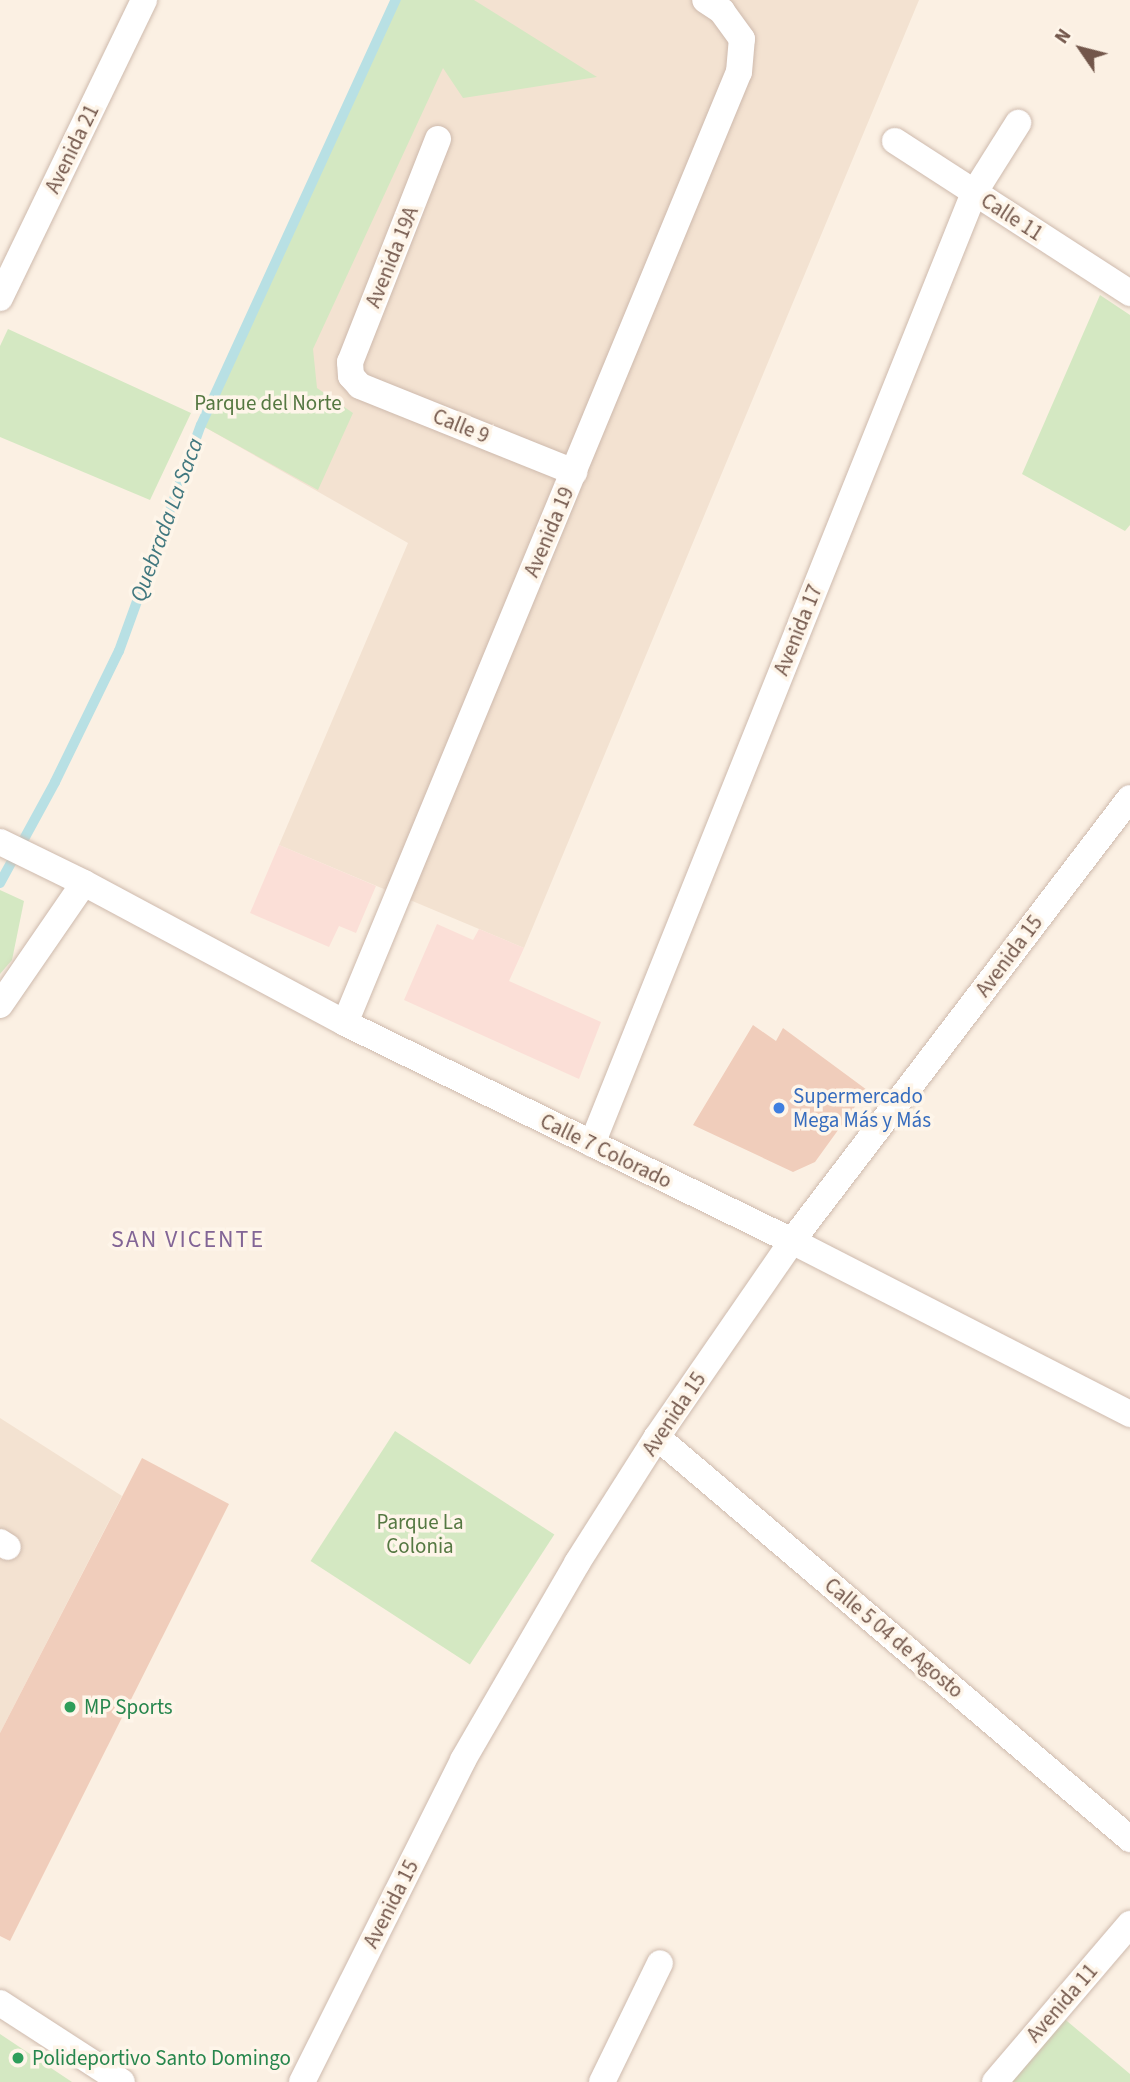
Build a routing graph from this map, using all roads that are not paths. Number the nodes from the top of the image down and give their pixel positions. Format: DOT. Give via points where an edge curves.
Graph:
graph roads {
  1 [pos="144,0"];
  2 [pos="705,0"];
  3 [pos="1018,122"];
  4 [pos="438,139"];
  5 [pos="895,141"];
  6 [pos="974,193"];
  7 [pos="1130,293"];
  8 [pos="0,298"];
  9 [pos="351,376"];
  10 [pos="574,471"];
  11 [pos="1130,798"];
  12 [pos="0,842"];
  13 [pos="84,883"];
  14 [pos="0,1005"];
  15 [pos="345,1023"];
  16 [pos="592,1144"];
  17 [pos="792,1241"];
  18 [pos="1130,1414"];
  19 [pos="657,1437"];
  20 [pos="1130,1839"];
  21 [pos="1130,1924"];
  22 [pos="660,1963"];
  23 [pos="0,2003"];
  24 [pos="122,2082"];
  25 [pos="302,2082"];
  26 [pos="602,2082"];
  27 [pos="995,2082"];
  1 -- 8 [label="street, Avenida 21"];
  2 -- 10 [label="street, Avenida 19" via="722,11 742,39 739,72"];
  3 -- 6 [label="street, Avenida 17"];
  4 -- 9 [label="street, Avenida 19A" via="351,362"];
  5 -- 6 [label="street, Calle 11"];
  6 -- 7 [label="street, Calle 11"];
  6 -- 16 [label="street, Avenida 17"];
  9 -- 10 [label="street, Calle 9" via="360,386"];
  10 -- 15 [label="street, Avenida 19"];
  11 -- 17 [label="street, Avenida 15"];
  12 -- 13 [label="street, Calle 7 Colorado"];
  13 -- 14 [label="street"];
  13 -- 15 [label="street, Calle 7 Colorado"];
  15 -- 16 [label="street, Calle 7 Colorado"];
  16 -- 17 [label="street, Calle 7 Colorado"];
  17 -- 18 [label="street, Calle 7 Colorado"];
  17 -- 19 [label="street, Avenida 15"];
  19 -- 20 [label="street, Calle 5 04 de Agosto"];
  19 -- 25 [label="street, Avenida 15" via="577,1563 463,1760"];
  21 -- 27 [label="street, Avenida 11"];
  22 -- 26 [label="street"];
  23 -- 24 [label="street"];
}
